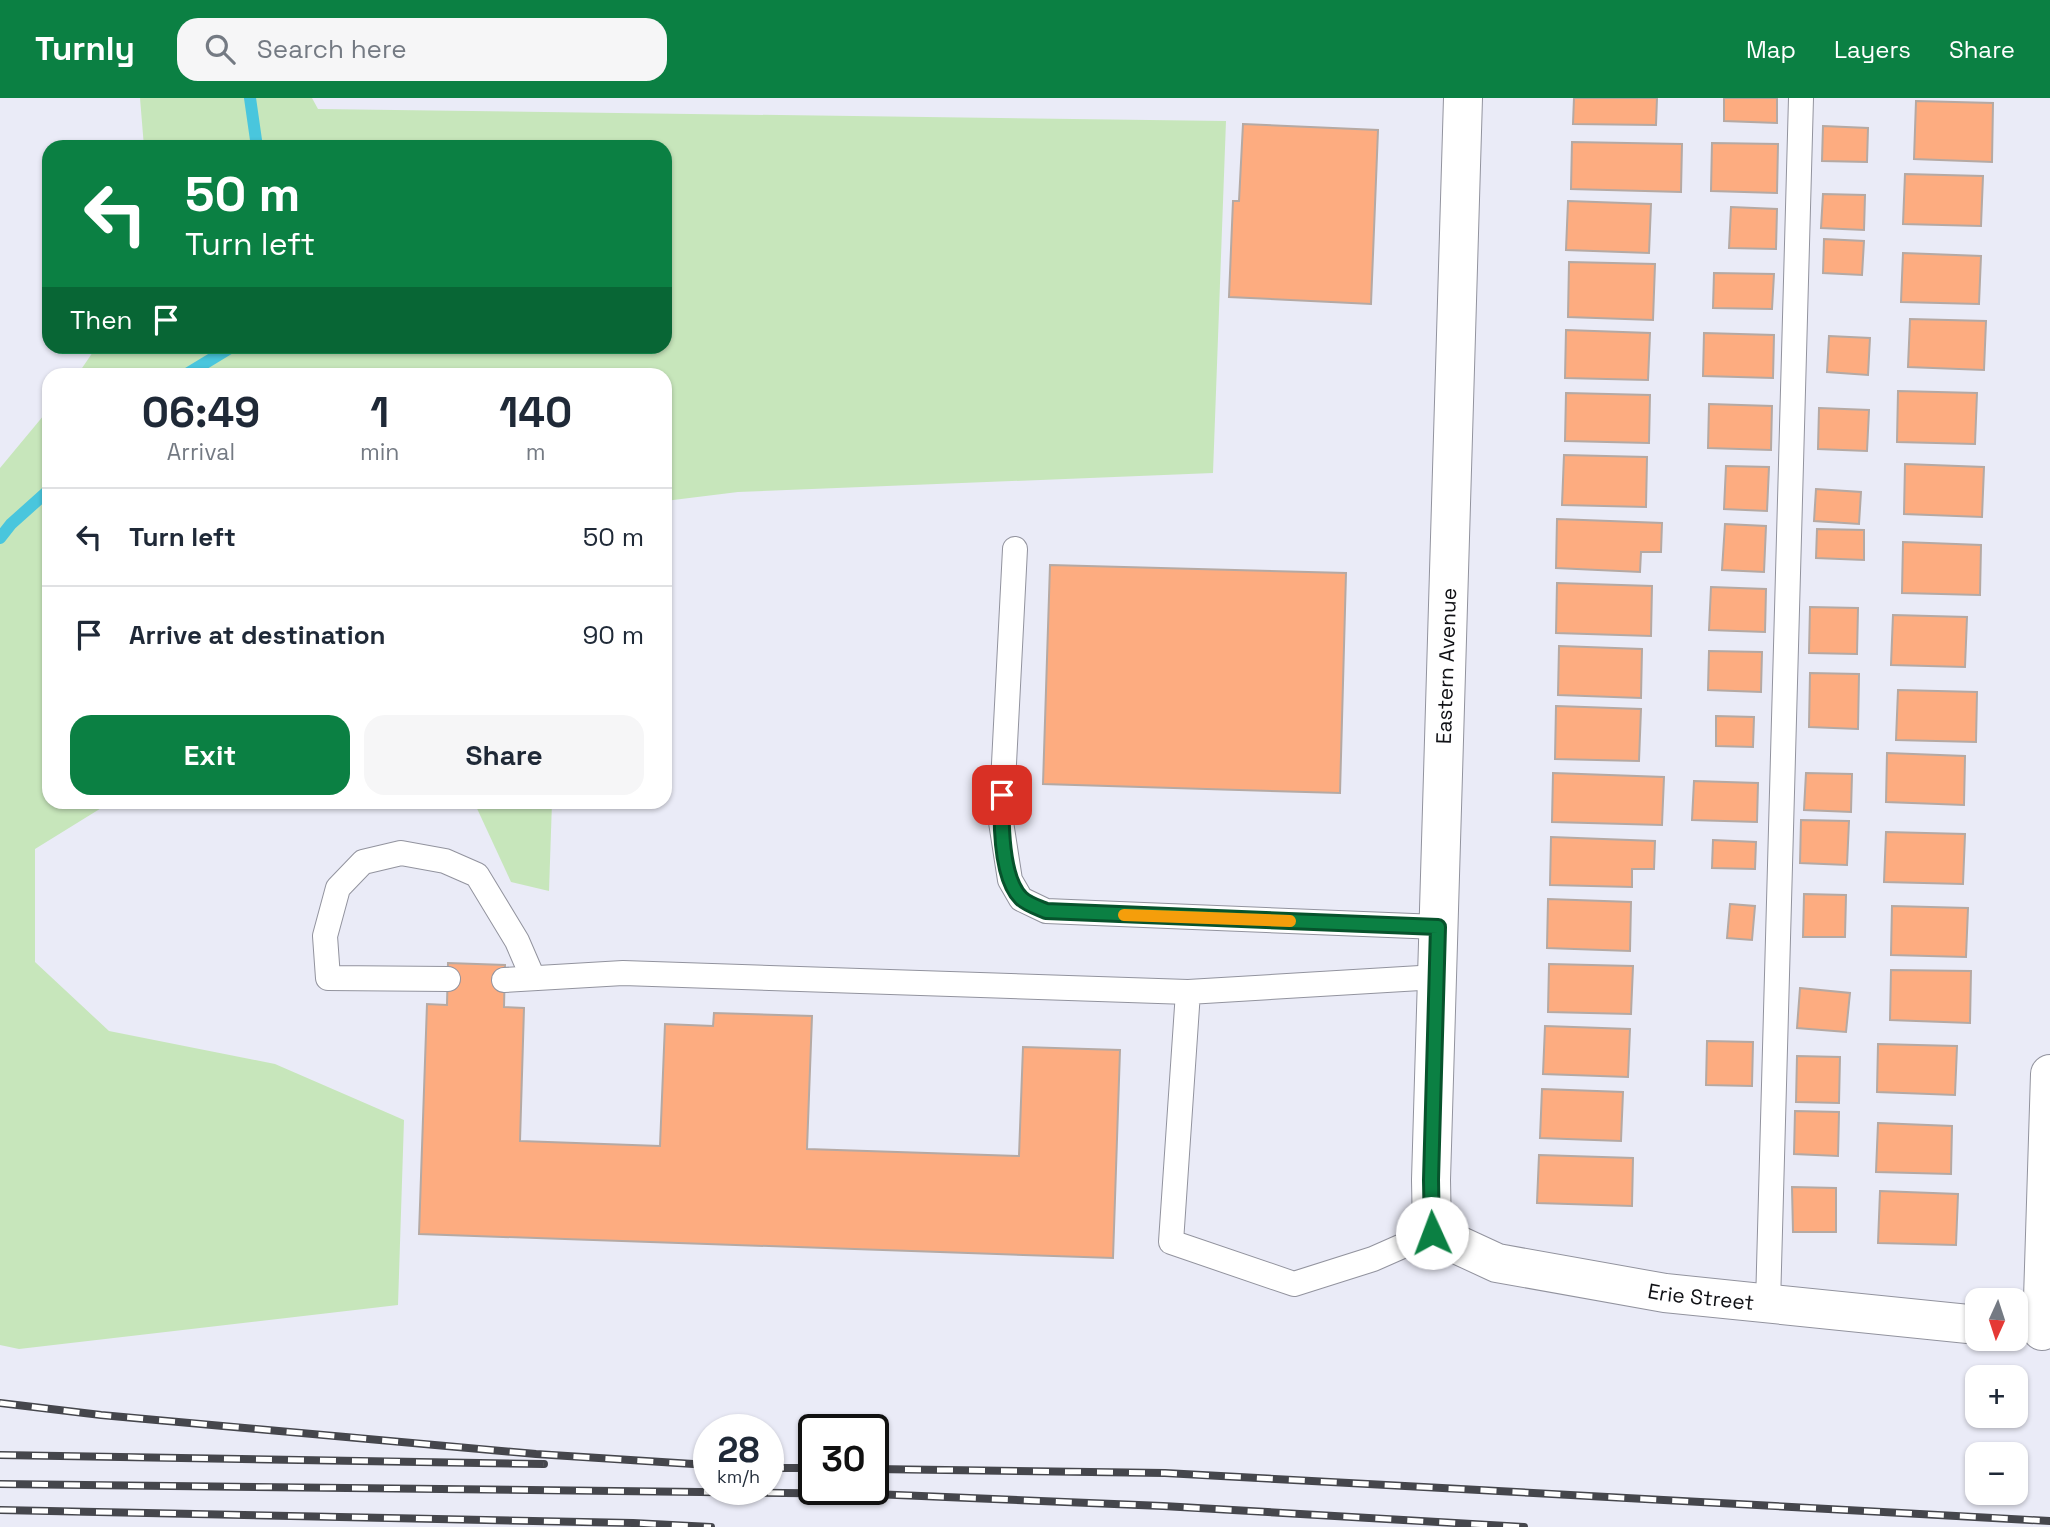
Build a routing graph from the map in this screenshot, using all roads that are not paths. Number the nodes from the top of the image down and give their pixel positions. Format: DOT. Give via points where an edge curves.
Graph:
graph roads {
  1 [pos="1463,98"];
  2 [pos="1801,98"];
  3 [pos="1015,549"];
  4 [pos="1438,927"];
  5 [pos="1437,977"];
  6 [pos="533,978"];
  7 [pos="447,979"];
  8 [pos="504,980"];
  9 [pos="1188,992"];
  10 [pos="2050,1074"];
  11 [pos="1432,1233"];
  12 [pos="1768,1304"];
  13 [pos="1965,1324"];
  14 [pos="2036,1331"];
  1 -- 4 [label="street, Eastern Avenue"];
  2 -- 12 [label="lane"];
  3 -- 4 [label="lane" via="1001,822 1010,880 1021,899 1046,911"];
  4 -- 5 [label="street, Eastern Avenue"];
  5 -- 9 [label="lane"];
  5 -- 11 [label="street, Eastern Avenue"];
  6 -- 7 [label="lane" via="517,941 477,875 445,861 401,853 363,862 338,888 325,936 328,978"];
  6 -- 8 [label="lane"];
  6 -- 9 [label="lane" via="623,973"];
  9 -- 11 [label="lane" via="1171,1242 1294,1284 1373,1259"];
  10 -- 14 [label="street"];
  11 -- 12 [label="street, Erie Street" via="1497,1263 1665,1293"];
  12 -- 13 [label="street, Erie Street"];
}
